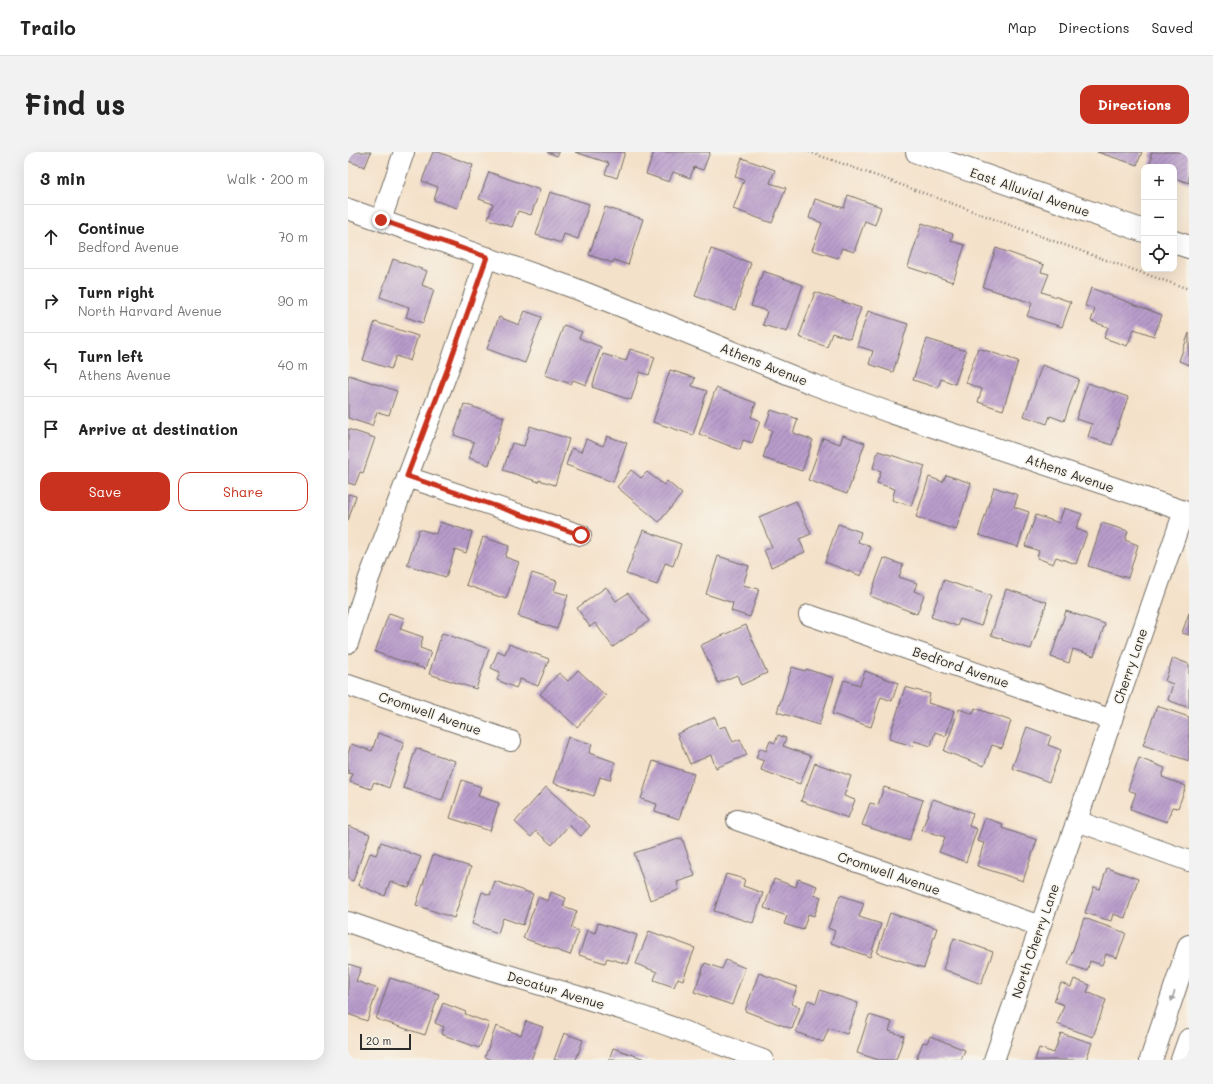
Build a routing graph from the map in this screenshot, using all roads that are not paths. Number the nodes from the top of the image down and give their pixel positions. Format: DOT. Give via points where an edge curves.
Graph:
graph roads {
  1 [pos="404,152"];
  2 [pos="917,152"];
  3 [pos="938,156"];
  4 [pos="348,209"];
  5 [pos="381,220"];
  6 [pos="1141,231"];
  7 [pos="1177,243"];
  8 [pos="1189,247"];
  9 [pos="487,257"];
  10 [pos="407,476"];
  11 [pos="1184,511"];
  12 [pos="581,535"];
  13 [pos="809,614"];
  14 [pos="348,643"];
  15 [pos="348,685"];
  16 [pos="1112,720"];
  17 [pos="511,741"];
  18 [pos="737,820"];
  19 [pos="1077,821"];
  20 [pos="1189,861"];
  21 [pos="348,922"];
  22 [pos="1040,926"];
  23 [pos="1189,946"];
  24 [pos="1189,1040"];
  25 [pos="762,1060"];
  26 [pos="994,1060"];
  27 [pos="1151,1060"];
  28 [pos="1182,1060"];
  1 -- 5 [label="street"];
  2 -- 3 [label="street, East Alluvial Avenue"];
  3 -- 6 [label="street, East Alluvial Avenue"];
  4 -- 5 [label="street, Athens Avenue"];
  5 -- 9 [label="street, Athens Avenue"];
  7 -- 8 [label="street"];
  9 -- 10 [label="street"];
  9 -- 11 [label="street, Athens Avenue" via="588,294 812,384"];
  10 -- 12 [label="street"];
  10 -- 14 [label="street"];
  11 -- 16 [label="street, Cherry Lane"];
  13 -- 16 [label="street, Bedford Avenue"];
  15 -- 17 [label="street, Cromwell Avenue"];
  16 -- 19 [label="street, Cherry Lane"];
  18 -- 22 [label="street, Cromwell Avenue"];
  19 -- 20 [label="street"];
  19 -- 22 [label="street, North Cherry Lane"];
  21 -- 25 [label="street, Decatur Avenue" via="455,960 630,1012"];
  22 -- 26 [label="street, North Cherry Lane"];
  23 -- 27 [label="street, one-way"];
  24 -- 28 [label="street"];
}
